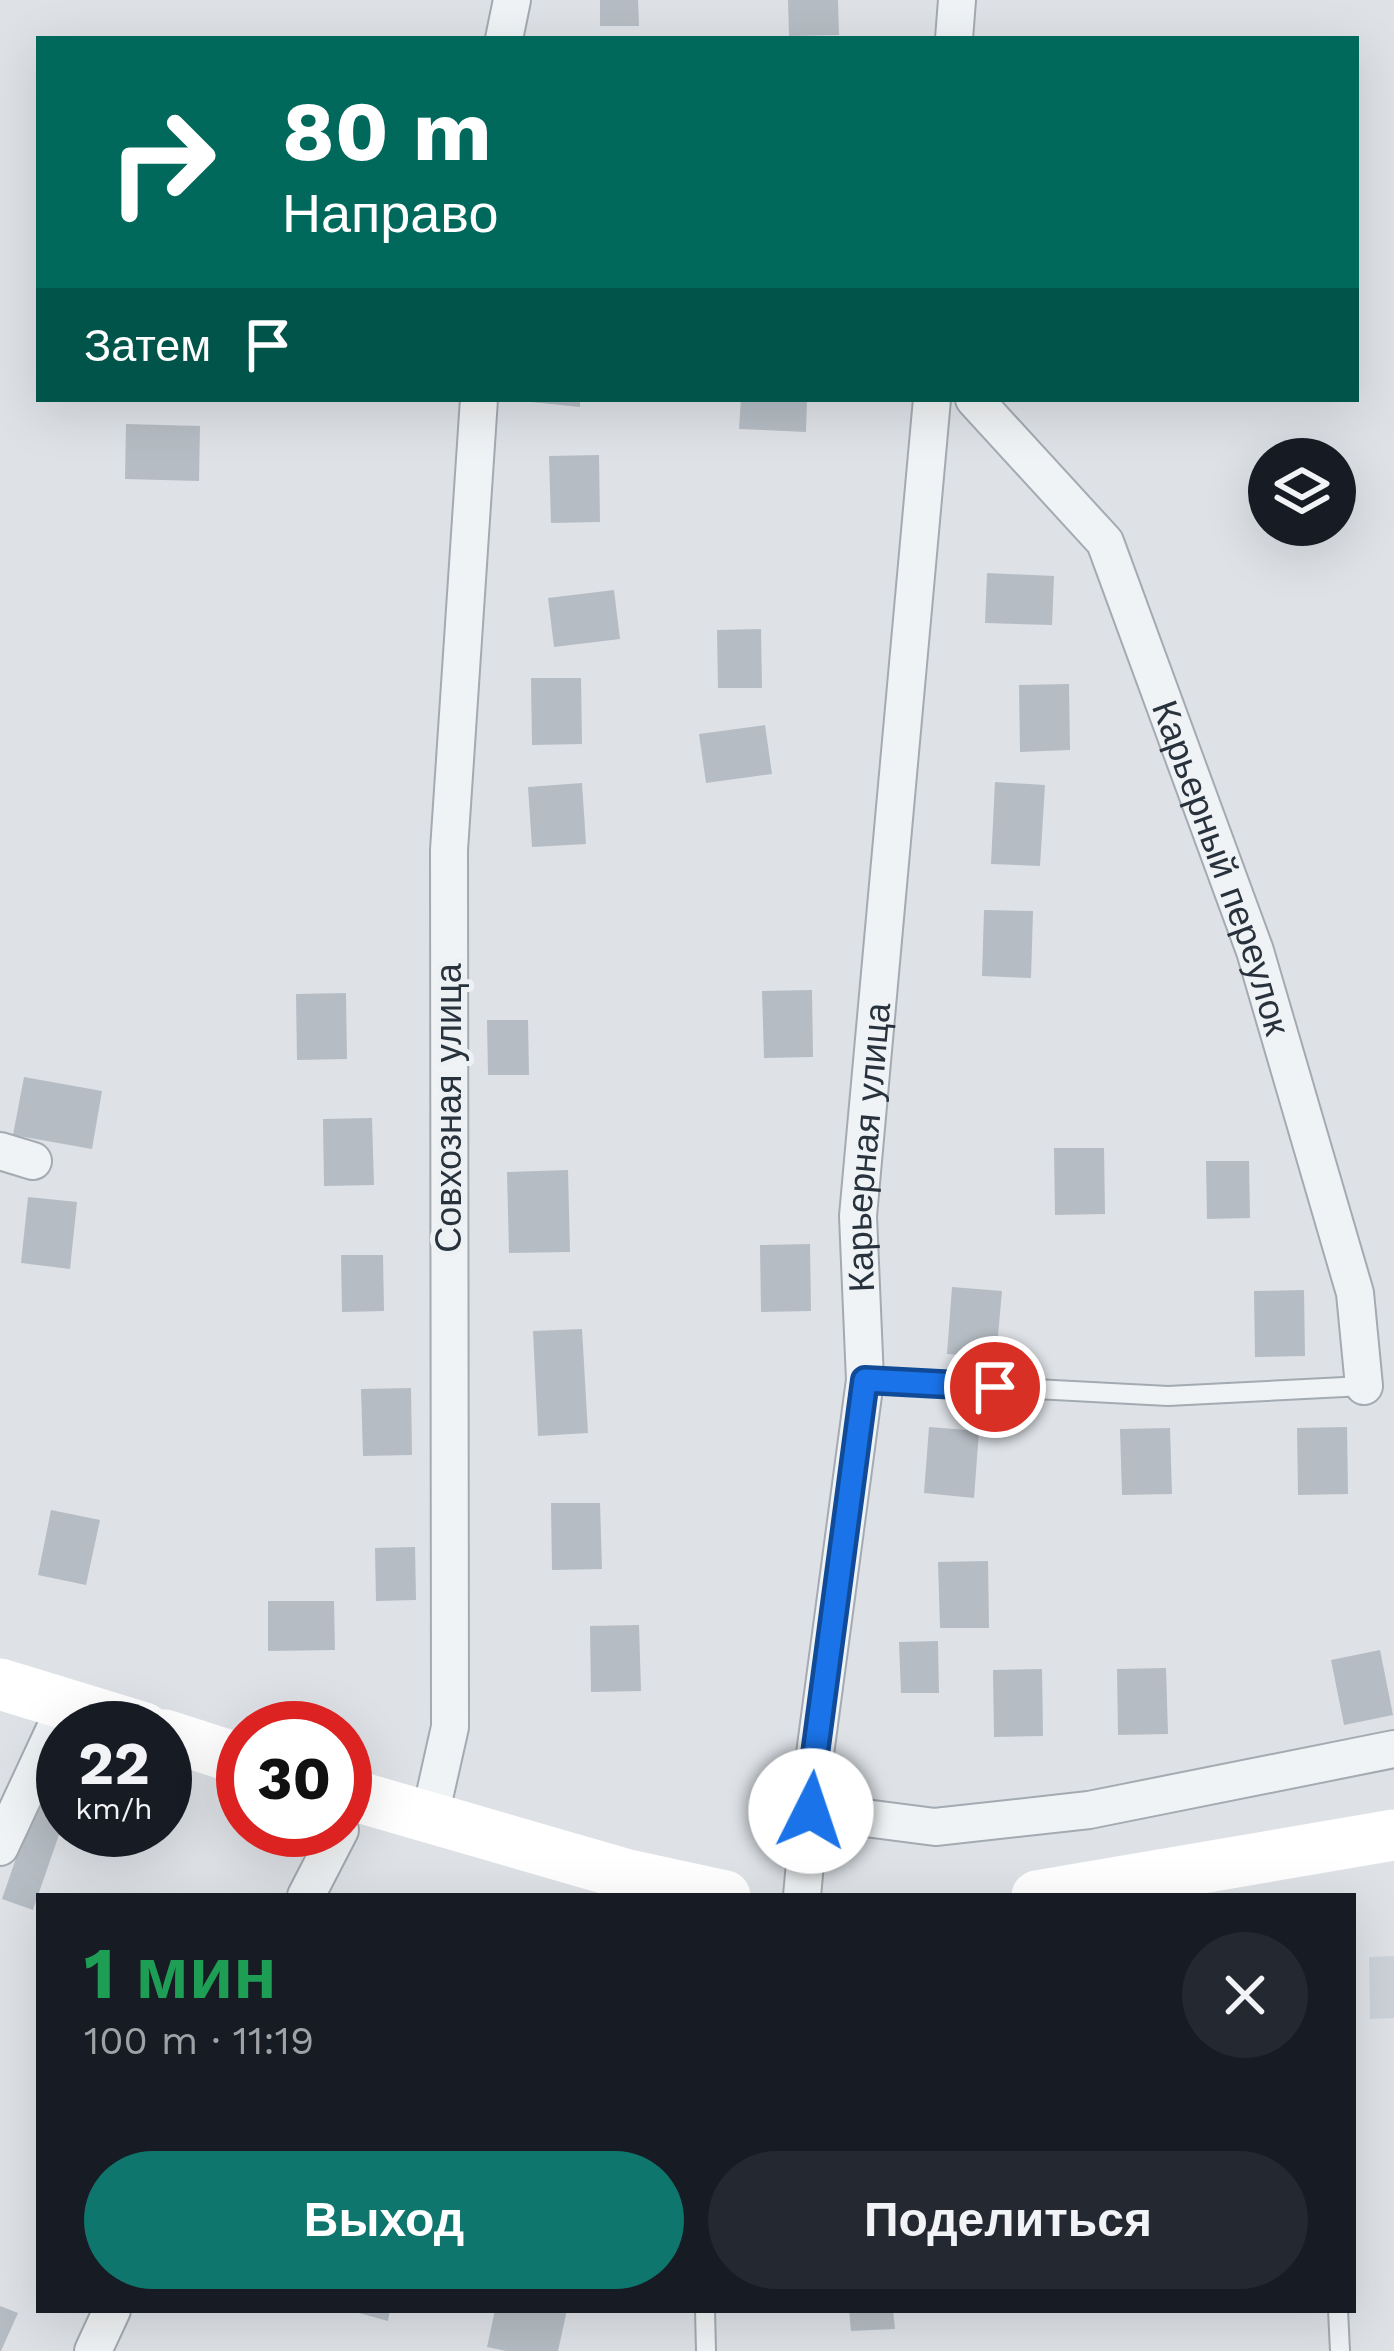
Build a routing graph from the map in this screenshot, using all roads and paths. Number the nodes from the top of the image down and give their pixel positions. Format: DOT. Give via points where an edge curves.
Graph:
graph roads {
  1 [pos="512,0"];
  2 [pos="957,0"];
  3 [pos="505,36"];
  4 [pos="954,36"];
  5 [pos="479,402"];
  6 [pos="932,402"];
  7 [pos="977,402"];
  8 [pos="865,1380"];
  9 [pos="1364,1385"];
  10 [pos="6,1681"];
  11 [pos="61,1701"];
  12 [pos="1394,1749"];
  13 [pos="36,1770"];
  14 [pos="811,1811"];
  15 [pos="372,1812"];
  16 [pos="430,1816"];
  17 [pos="1394,1835"];
  18 [pos="0,1847"];
  19 [pos="325,1857"];
  20 [pos="309,1893"];
  21 [pos="711,1893"];
  22 [pos="802,1893"];
  23 [pos="1055,1893"];
  24 [pos="111,2313"];
  25 [pos="705,2313"];
  26 [pos="1338,2313"];
  27 [pos="93,2351"];
  28 [pos="706,2351"];
  29 [pos="1340,2351"];
  1 -- 3 [label="street"];
  2 -- 4 [label="street"];
  5 -- 16 [label="street, Совхозная улица" via="448,850 449,1727"];
  6 -- 8 [label="street, Карьерная улица" via="858,1216"];
  7 -- 9 [label="street, Карьерный переулок" via="1106,542 1255,951 1355,1293"];
  8 -- 9 [label="lane" via="1168,1396"];
  8 -- 14 [label="street, Карьерная улица"];
  10 -- 11 [label="street"];
  12 -- 14 [label="street" via="1089,1810 935,1827"];
  13 -- 18 [label="street"];
  14 -- 22 [label="street, Карьерная улица"];
  15 -- 16 [label="street"];
  16 -- 21 [label="street"];
  17 -- 23 [label="street"];
  19 -- 20 [label="street"];
  24 -- 27 [label="street"];
  25 -- 28 [label="lane"];
  26 -- 29 [label="lane"];
}
